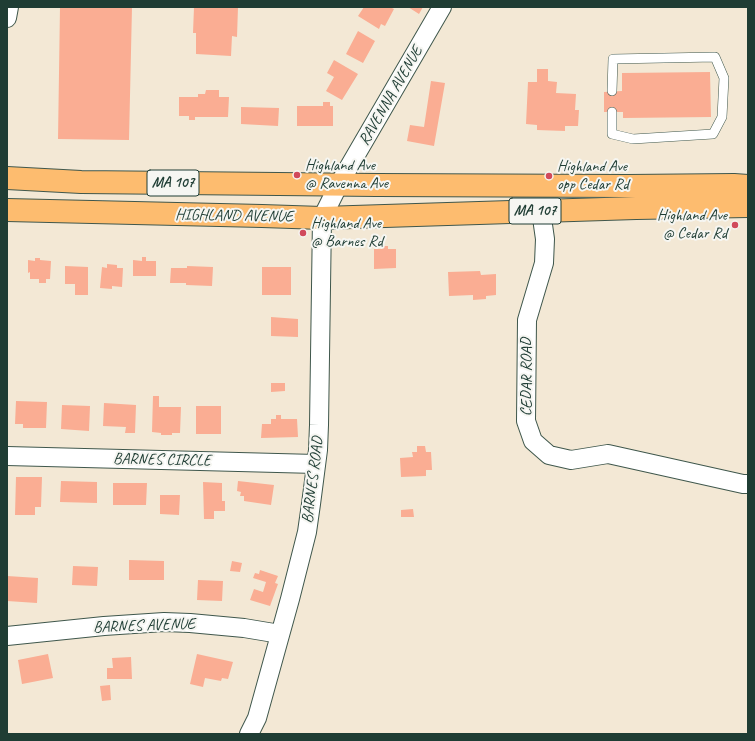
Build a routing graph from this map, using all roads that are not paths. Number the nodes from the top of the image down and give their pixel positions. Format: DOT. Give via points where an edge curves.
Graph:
graph roads {
  1 [pos="8,7"];
  2 [pos="442,7"];
  3 [pos="7,18"];
  4 [pos="612,92"];
  5 [pos="612,112"];
  6 [pos="7,178"];
  7 [pos="339,184"];
  8 [pos="748,186"];
  9 [pos="748,206"];
  10 [pos="7,210"];
  11 [pos="541,211"];
  12 [pos="322,218"];
  13 [pos="7,456"];
  14 [pos="316,464"];
  15 [pos="748,484"];
  16 [pos="280,634"];
  17 [pos="7,636"];
  18 [pos="249,734"];
  1 -- 3 [label="street"];
  2 -- 7 [label="street, RAVENNA AVENUE"];
  4 -- 5 [label="lane" via="613,59 715,57 724,78 722,117 713,134 633,138 612,134"];
  6 -- 7 [label="main road, HIGHLAND AVENUE / MA 107" via="81,182"];
  7 -- 8 [label="main road, HIGHLAND AVENUE / MA 107"];
  7 -- 12 [label="street, RAVENNA AVENUE"];
  9 -- 11 [label="main road, HIGHLAND AVENUE / MA 107"];
  10 -- 12 [label="main road, HIGHLAND AVENUE / MA 107"];
  11 -- 12 [label="main road, HIGHLAND AVENUE / MA 107"];
  11 -- 15 [label="street, CEDAR ROAD" via="545,239 544,263 527,320 526,421 533,441 549,456 571,460 608,454"];
  12 -- 14 [label="street, BARNES ROAD" via="319,425"];
  13 -- 14 [label="street, BARNES CIRCLE"];
  14 -- 16 [label="street, BARNES ROAD" via="307,532"];
  16 -- 17 [label="street, BARNES AVENUE" via="244,628 164,622"];
  16 -- 18 [label="street, BARNES ROAD" via="257,718"];
}
